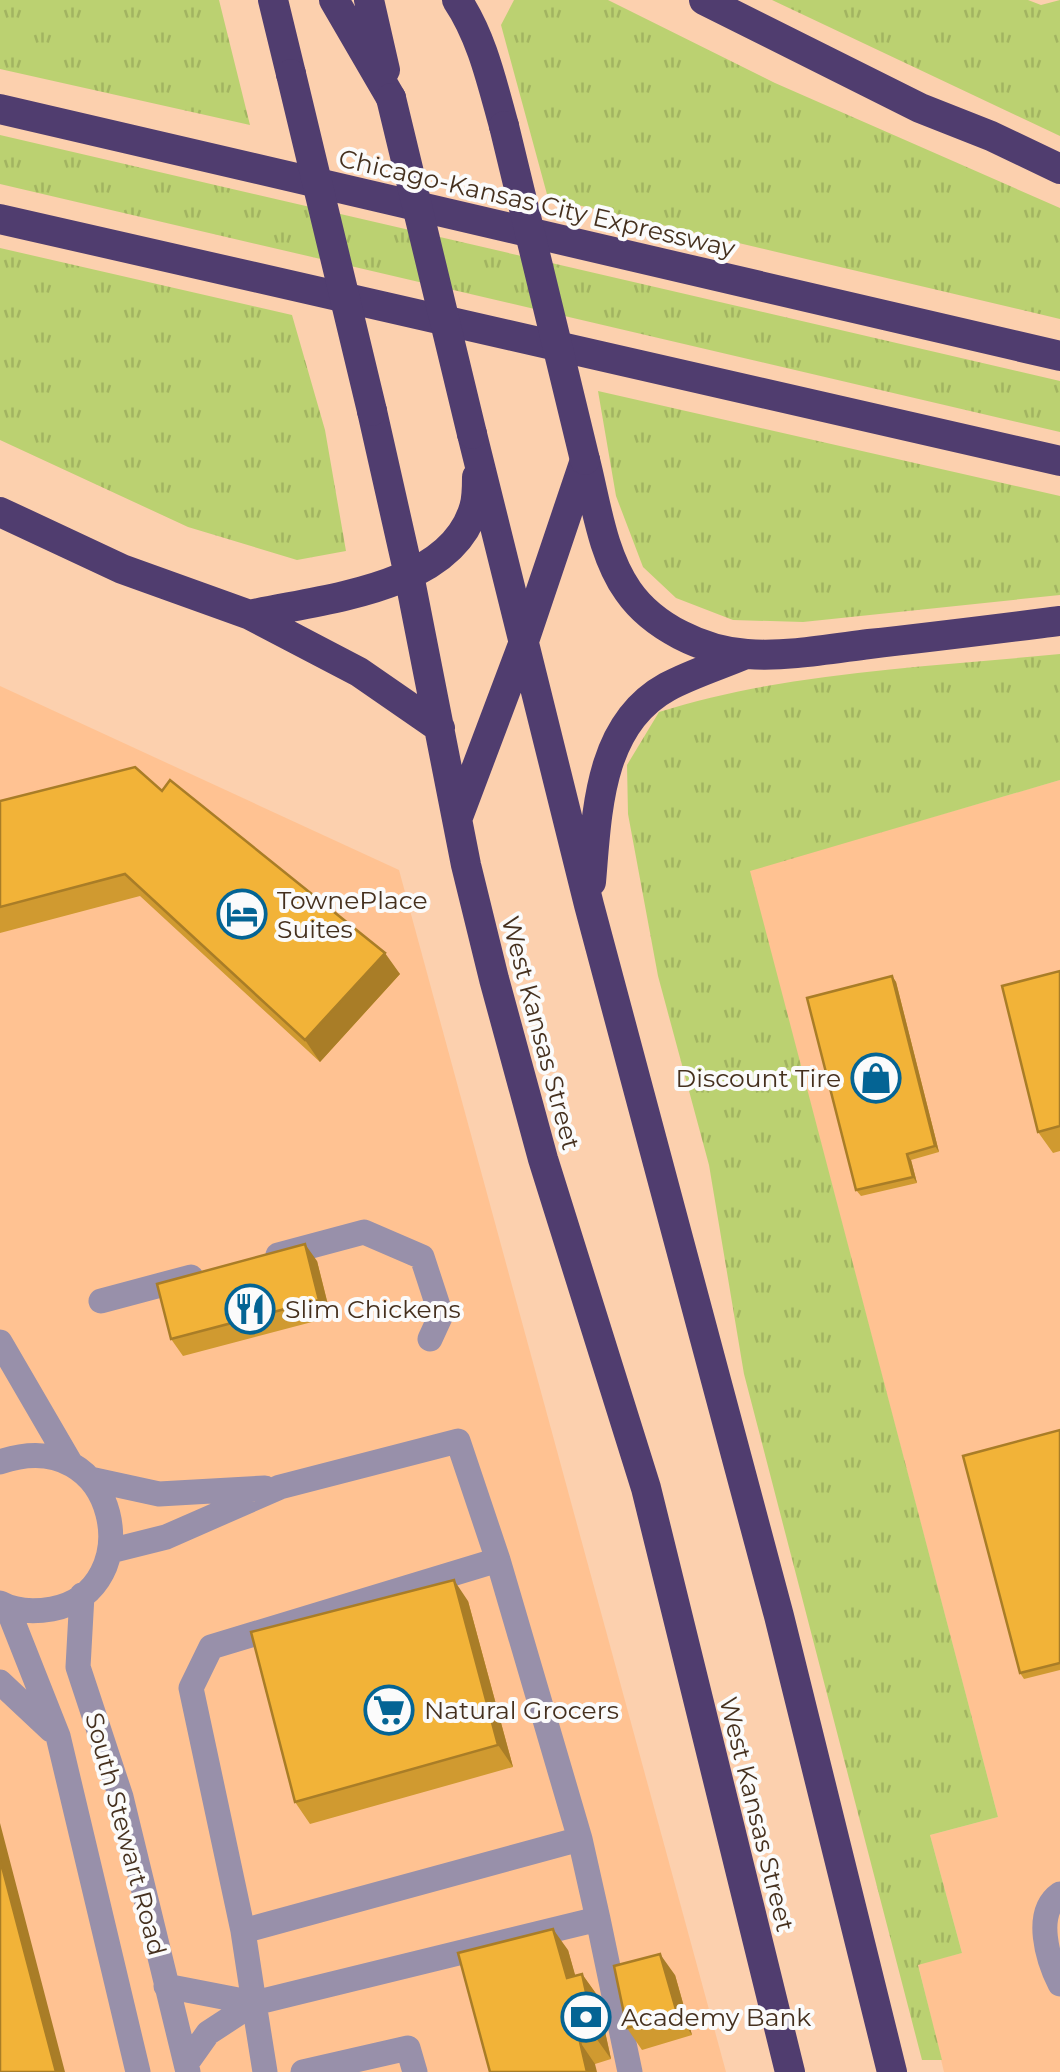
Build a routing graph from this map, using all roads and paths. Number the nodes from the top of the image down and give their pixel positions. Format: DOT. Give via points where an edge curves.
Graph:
graph roads {
  1 [pos="273,0"];
  2 [pos="334,0"];
  3 [pos="370,0"];
  4 [pos="704,0"];
  5 [pos="467,5"];
  6 [pos="391,98"];
  7 [pos="0,109"];
  8 [pos="1060,170"];
  9 [pos="0,219"];
  10 [pos="1060,356"];
  11 [pos="475,448"];
  12 [pos="585,460"];
  13 [pos="1060,461"];
  14 [pos="0,512"];
  15 [pos="409,575"];
  16 [pos="250,614"];
  17 [pos="1060,622"];
  18 [pos="522,646"];
  19 [pos="746,654"];
  20 [pos="440,728"];
  21 [pos="458,817"];
  22 [pos="589,905"];
  23 [pos="251,1262"];
  24 [pos="214,1272"];
  25 [pos="101,1301"];
  26 [pos="430,1339"];
  27 [pos="0,1342"];
  28 [pos="0,1462"];
  29 [pos="81,1471"];
  30 [pos="280,1487"];
  31 [pos="110,1551"];
  32 [pos="498,1560"];
  33 [pos="82,1595"];
  34 [pos="4,1605"];
  35 [pos="0,1682"];
  36 [pos="58,1736"];
  37 [pos="580,1839"];
  38 [pos="1060,1894"];
  39 [pos="598,1919"];
  40 [pos="243,1931"];
  41 [pos="1060,1984"];
  42 [pos="166,1986"];
  43 [pos="254,2003"];
  44 [pos="187,2068"];
  45 [pos="138,2072"];
  46 [pos="266,2072"];
  47 [pos="303,2072"];
  48 [pos="414,2072"];
  49 [pos="630,2072"];
  50 [pos="790,2072"];
  51 [pos="892,2072"];
  1 -- 15 [label="highway, West Kansas Street, bridge"];
  2 -- 6 [label="highway"];
  3 -- 6 [label="highway"];
  4 -- 8 [label="highway"];
  5 -- 12 [label="highway, bridge" via="504,126"];
  6 -- 11 [label="highway, bridge"];
  7 -- 10 [label="highway, Chicago-Kansas City Expressway"];
  9 -- 13 [label="highway"];
  11 -- 15 [label="highway" via="475,507 463,534 444,555"];
  11 -- 18 [label="highway"];
  12 -- 18 [label="highway"];
  12 -- 19 [label="highway" via="610,558 629,592 660,622 701,644"];
  14 -- 16 [label="highway" via="122,568"];
  15 -- 16 [label="highway"];
  15 -- 20 [label="highway, West Kansas Street"];
  16 -- 20 [label="highway" via="358,672"];
  17 -- 19 [label="highway"];
  18 -- 21 [label="highway"];
  18 -- 22 [label="highway"];
  19 -- 22 [label="highway" via="664,688 636,712 600,787"];
  20 -- 21 [label="highway, West Kansas Street"];
  21 -- 50 [label="highway, West Kansas Street" via="543,1160 646,1488"];
  22 -- 51 [label="highway" via="779,1616"];
  23 -- 26 [label="street" via="364,1232 408,1250 422,1257 441,1315"];
  24 -- 25 [label="street"];
  27 -- 29 [label="street"];
  28 -- 29 [label="street" via="46,1455"];
  29 -- 30 [label="street" via="159,1494"];
  29 -- 31 [label="street" via="105,1500"];
  30 -- 31 [label="street" via="166,1537"];
  30 -- 32 [label="street" via="458,1441"];
  31 -- 33 [label="street"];
  32 -- 37 [label="street"];
  32 -- 40 [label="street" via="211,1647 191,1688"];
  33 -- 34 [label="street" via="33,1612"];
  33 -- 42 [label="street, South Stewart Road" via="78,1667 121,1797"];
  34 -- 36 [label="street, South Stewart Road"];
  35 -- 36 [label="street"];
  36 -- 45 [label="street, South Stewart Road"];
  37 -- 39 [label="street"];
  37 -- 40 [label="street"];
  38 -- 41 [label="street" via="1044,1921"];
  39 -- 43 [label="street"];
  39 -- 49 [label="street"];
  40 -- 43 [label="street"];
  42 -- 43 [label="street"];
  42 -- 44 [label="street, South Stewart Road"];
  43 -- 44 [label="street" via="208,2033"];
  43 -- 46 [label="street"];
  47 -- 48 [label="street" via="408,2048"];
}
